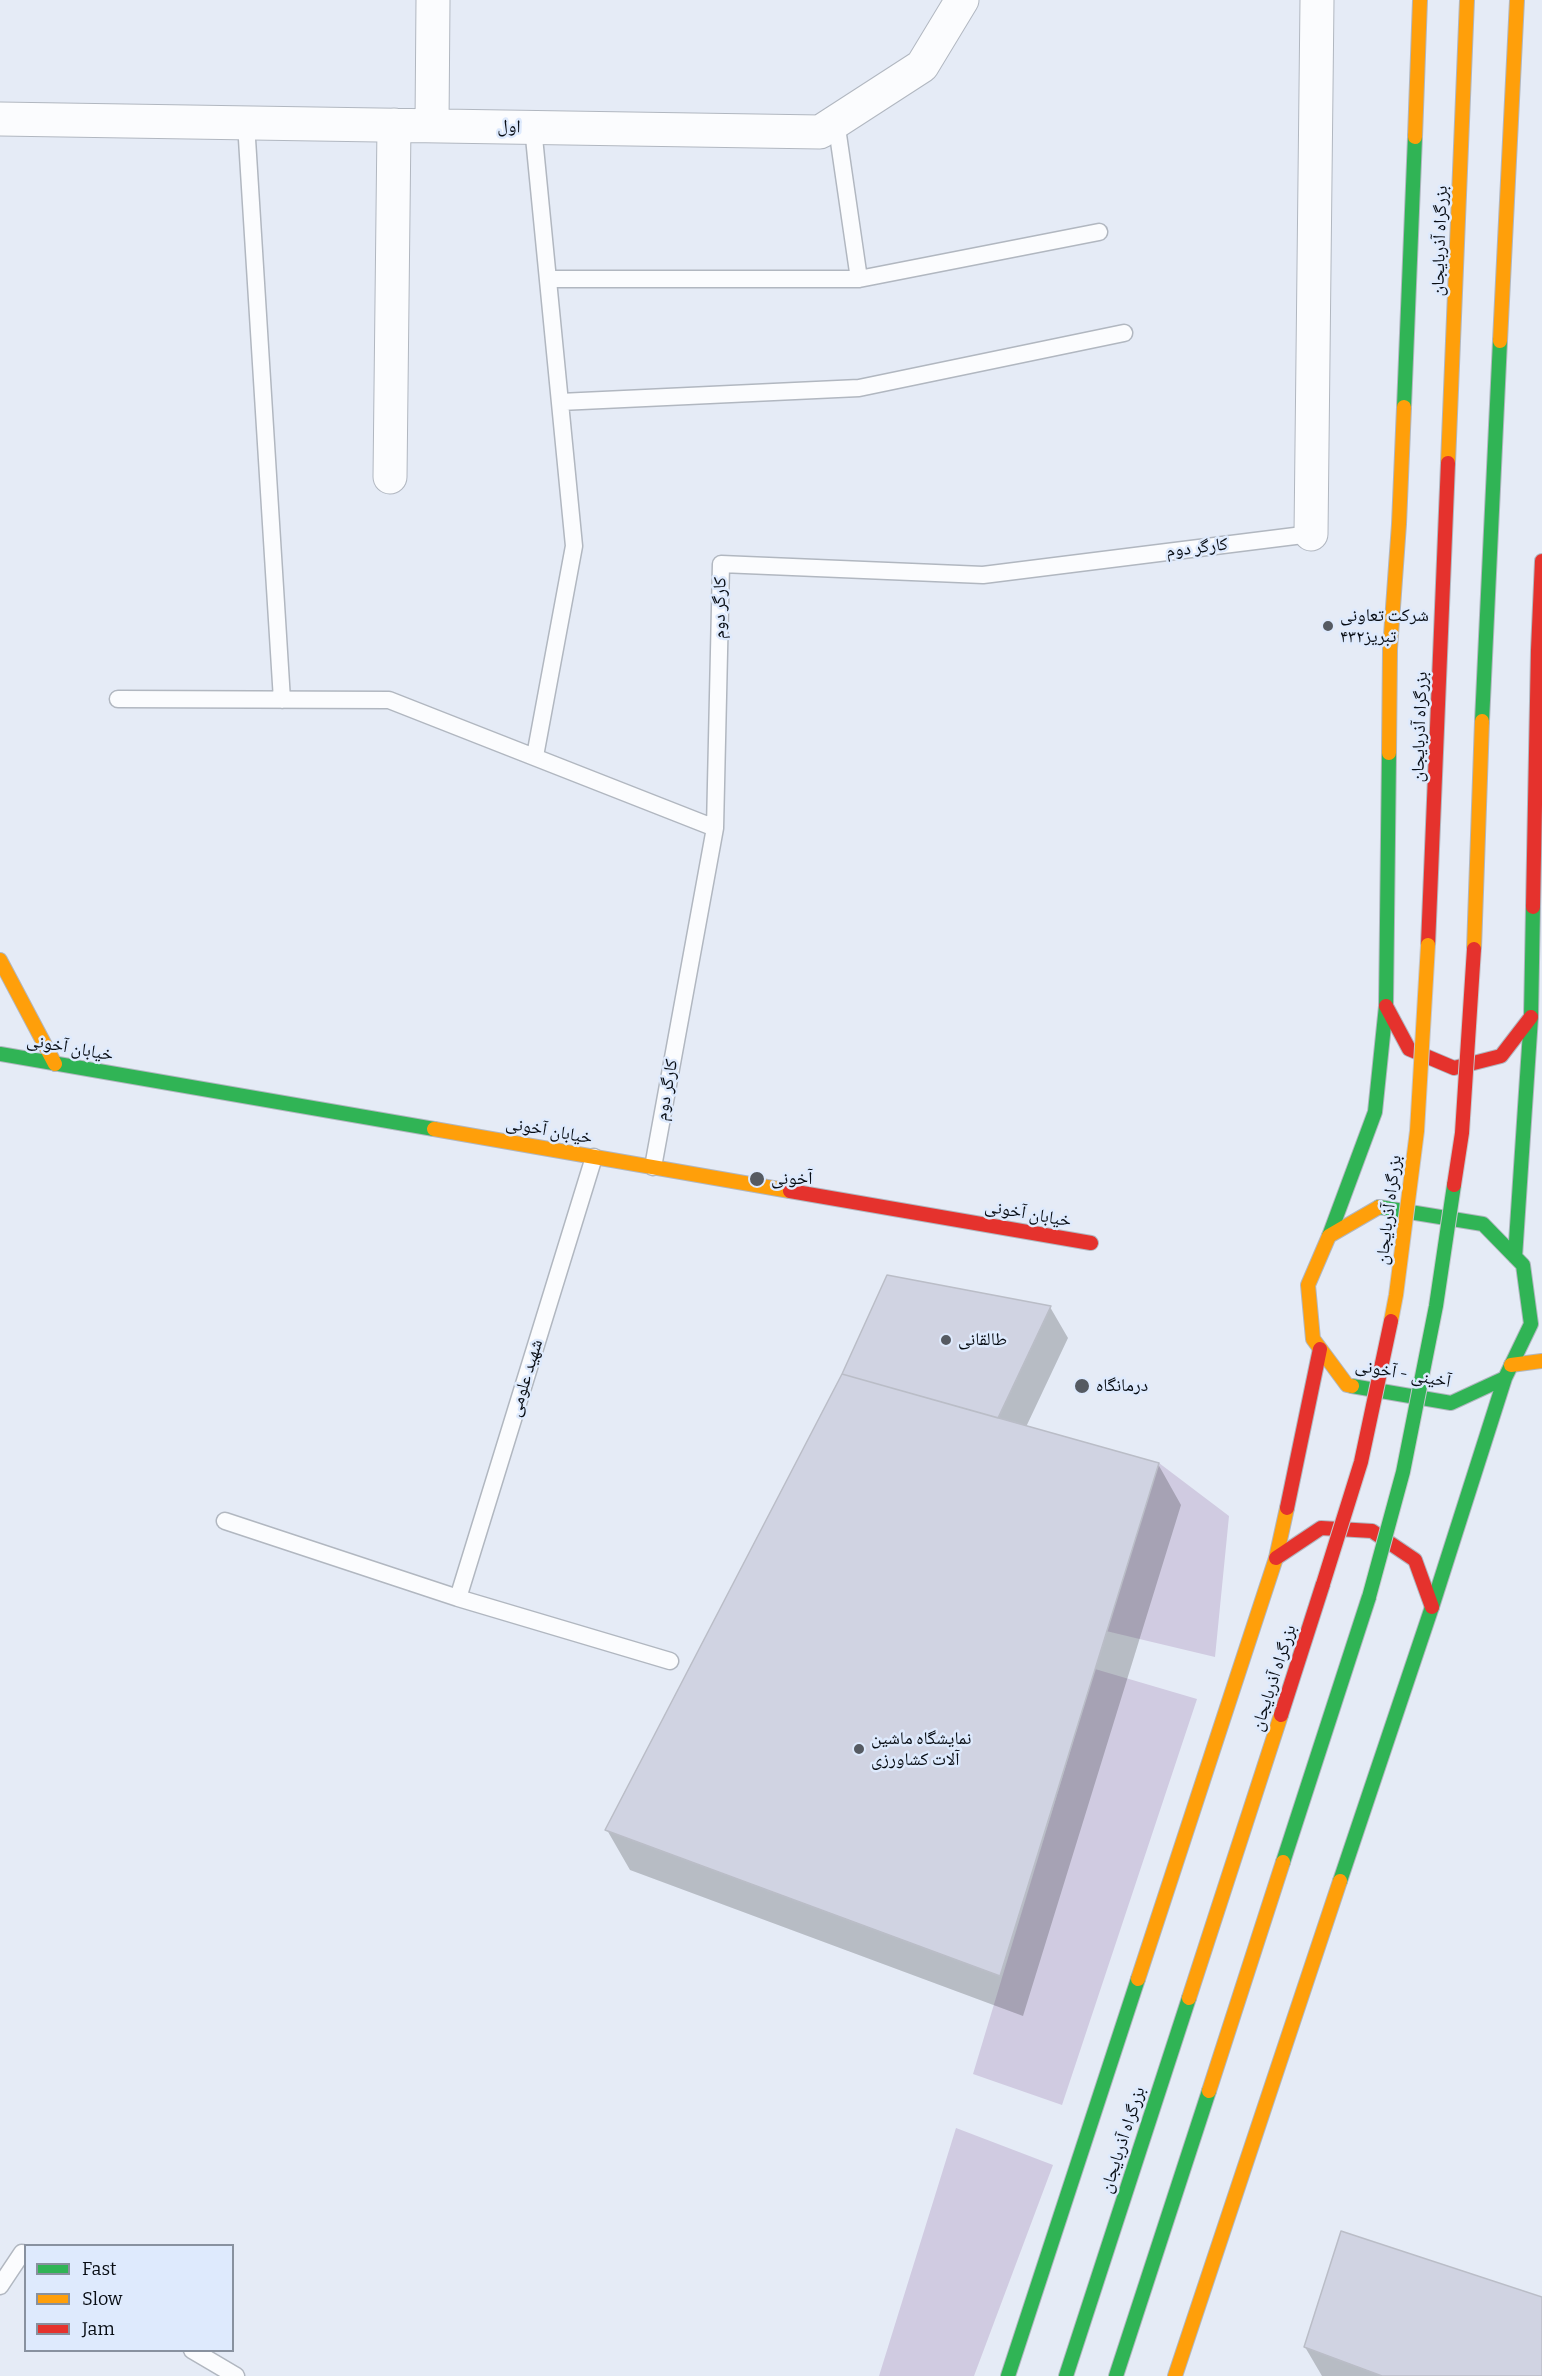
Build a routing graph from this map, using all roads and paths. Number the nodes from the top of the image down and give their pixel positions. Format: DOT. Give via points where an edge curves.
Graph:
graph roads {
  1 [pos="433,0"];
  2 [pos="962,0"];
  3 [pos="1317,0"];
  4 [pos="1420,0"];
  5 [pos="1467,0"];
  6 [pos="1517,0"];
  7 [pos="0,119"];
  8 [pos="836,121"];
  9 [pos="246,123"];
  10 [pos="394,126"];
  11 [pos="432,126"];
  12 [pos="533,127"];
  13 [pos="1099,232"];
  14 [pos="548,279"];
  15 [pos="859,279"];
  16 [pos="1124,333"];
  17 [pos="560,402"];
  18 [pos="390,477"];
  19 [pos="1311,534"];
  20 [pos="1542,561"];
  21 [pos="118,699"];
  22 [pos="282,700"];
  23 [pos="535,756"];
  24 [pos="715,828"];
  25 [pos="1538,866"];
  26 [pos="0,960"];
  27 [pos="1386,1006"];
  28 [pos="1531,1017"];
  29 [pos="0,1054"];
  30 [pos="56,1064"];
  31 [pos="594,1157"];
  32 [pos="653,1167"];
  33 [pos="1329,1236"];
  34 [pos="1091,1243"];
  35 [pos="1519,1261"];
  36 [pos="1542,1271"];
  37 [pos="1320,1349"];
  38 [pos="1542,1361"];
  39 [pos="1511,1365"];
  40 [pos="1505,1378"];
  41 [pos="225,1521"];
  42 [pos="1276,1558"];
  43 [pos="458,1598"];
  44 [pos="1432,1607"];
  45 [pos="670,1661"];
  46 [pos="24,2254"];
  47 [pos="0,2286"];
  48 [pos="195,2352"];
  49 [pos="236,2376"];
  50 [pos="1008,2376"];
  51 [pos="1066,2376"];
  52 [pos="1116,2376"];
  53 [pos="1175,2376"];
  1 -- 11 [label="street"];
  2 -- 8 [label="street, اول" via="922,66"];
  3 -- 19 [label="street"];
  4 -- 27 [label="main road, بزرگراه آذربایجان" via="1399,524 1390,649"];
  5 -- 51 [label="main road, بزرگراه آذربایجان, bridge" via="1428,945 1417,1131 1396,1295 1361,1462"];
  6 -- 52 [label="main road, bridge" via="1474,949 1462,1133 1436,1306 1403,1472 1369,1597"];
  7 -- 9 [label="street, اول"];
  8 -- 12 [label="street, اول" via="820,132"];
  8 -- 15 [label="lane"];
  9 -- 10 [label="street, اول"];
  9 -- 22 [label="lane"];
  10 -- 11 [label="street, اول"];
  10 -- 18 [label="street"];
  11 -- 12 [label="street, اول"];
  12 -- 14 [label="lane"];
  13 -- 15 [label="lane"];
  14 -- 15 [label="lane"];
  14 -- 17 [label="lane"];
  16 -- 17 [label="lane" via="859,388"];
  17 -- 23 [label="lane" via="574,546"];
  19 -- 24 [label="lane, کارگر دوم" via="983,575 721,564"];
  20 -- 25 [label="main road"];
  21 -- 22 [label="lane"];
  22 -- 23 [label="lane" via="388,700"];
  23 -- 24 [label="lane"];
  24 -- 32 [label="lane, کارگر دوم"];
  25 -- 28 [label="main road"];
  26 -- 30 [label="main road"];
  27 -- 28 [label="main road" via="1409,1049 1454,1068 1501,1056"];
  27 -- 33 [label="main road, بزرگراه آذربایجان" via="1375,1112"];
  28 -- 35 [label="main road"];
  29 -- 30 [label="main road, خیابان آخونی"];
  30 -- 31 [label="main road, خیابان آخونی"];
  31 -- 32 [label="main road, خیابان آخونی"];
  31 -- 43 [label="lane, شهید علومی"];
  32 -- 34 [label="main road, خیابان آخونی"];
  33 -- 35 [label="main road" via="1379,1207 1483,1224"];
  33 -- 37 [label="main road, آخینی - آخونی" via="1308,1285 1313,1339"];
  35 -- 36 [label="main road"];
  35 -- 39 [label="main road" via="1531,1324"];
  37 -- 40 [label="main road, آخینی - آخونی" via="1347,1385 1451,1403"];
  37 -- 42 [label="main road, بزرگراه آذربایجان"];
  38 -- 39 [label="main road"];
  39 -- 40 [label="main road"];
  40 -- 44 [label="main road"];
  41 -- 43 [label="lane"];
  42 -- 44 [label="main road" via="1321,1528 1372,1531 1415,1560"];
  42 -- 50 [label="main road, بزرگراه آذربایجان"];
  43 -- 45 [label="lane"];
  44 -- 53 [label="main road"];
  46 -- 47 [label="lane"];
  48 -- 49 [label="lane"];
}
